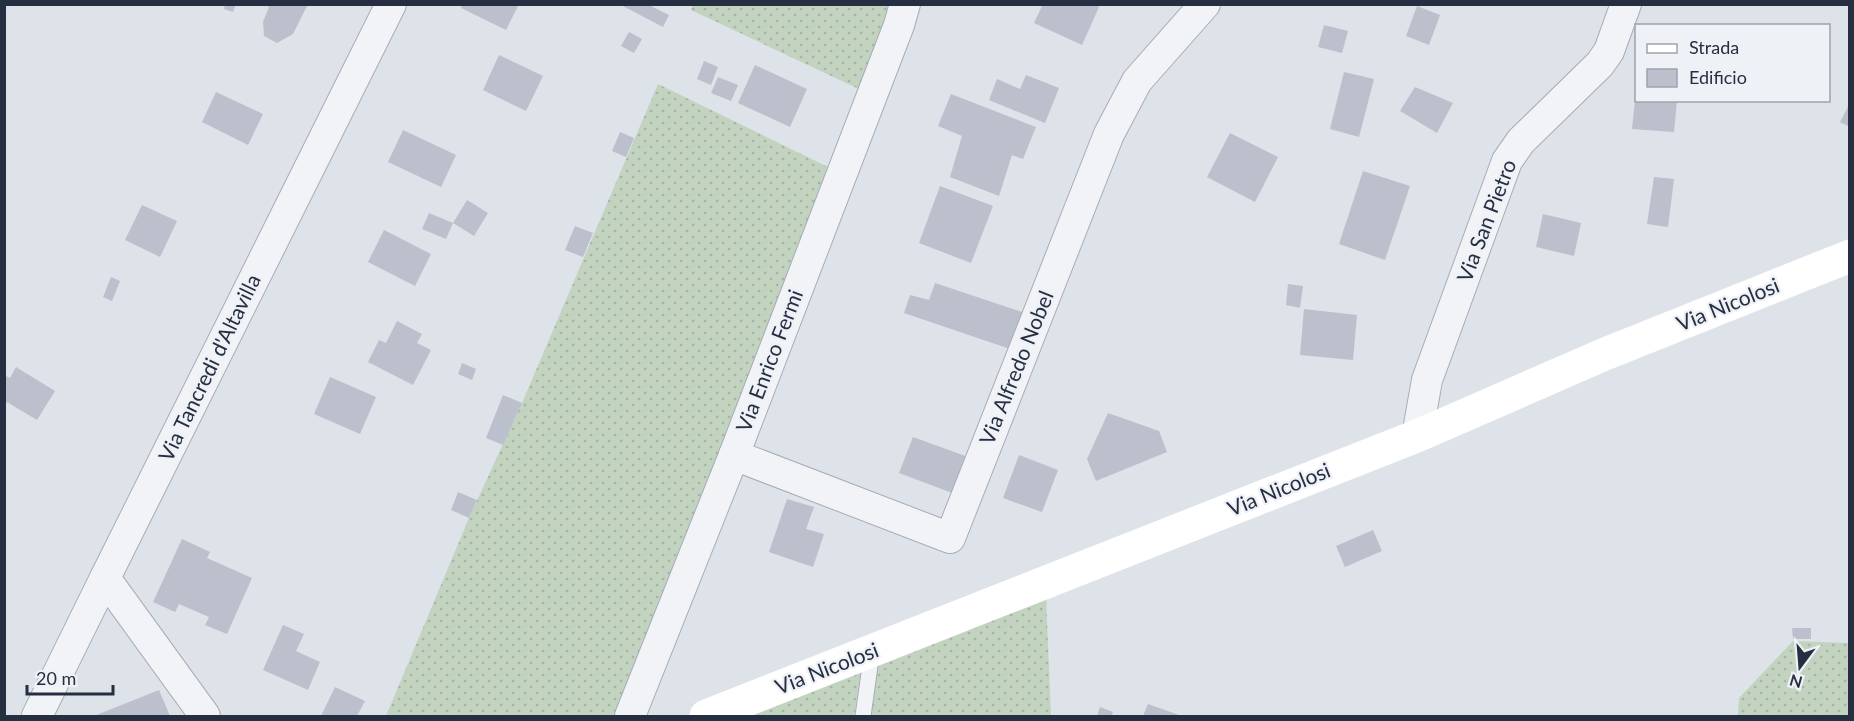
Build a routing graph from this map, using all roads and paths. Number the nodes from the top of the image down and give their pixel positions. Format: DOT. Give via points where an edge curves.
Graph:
graph roads {
  1 [pos="391,4"];
  2 [pos="905,4"];
  3 [pos="1205,4"];
  4 [pos="1626,4"];
  5 [pos="1850,256"];
  6 [pos="1418,436"];
  7 [pos="734,454"];
  8 [pos="105,578"];
  9 [pos="872,652"];
  10 [pos="37,717"];
  11 [pos="205,717"];
  12 [pos="630,717"];
  13 [pos="706,717"];
  14 [pos="863,717"];
  1 -- 8 [label="street, Via Tancredi d'Altavilla"];
  2 -- 7 [label="street, Via Enrico Fermi"];
  3 -- 7 [label="street, Via Alfredo Nobel" via="1137,81 1109,134 950,538"];
  4 -- 6 [label="street, Via San Pietro" via="1609,51 1600,64 1521,141 1507,161 1427,380"];
  5 -- 6 [label="main road, Via Nicolosi" via="1605,354"];
  6 -- 9 [label="main road, Via Nicolosi"];
  7 -- 12 [label="street, Via Enrico Fermi"];
  8 -- 10 [label="street, Via Tancredi d'Altavilla"];
  8 -- 11 [label="street"];
  9 -- 13 [label="main road, Via Nicolosi"];
  9 -- 14 [label="lane"];
}
